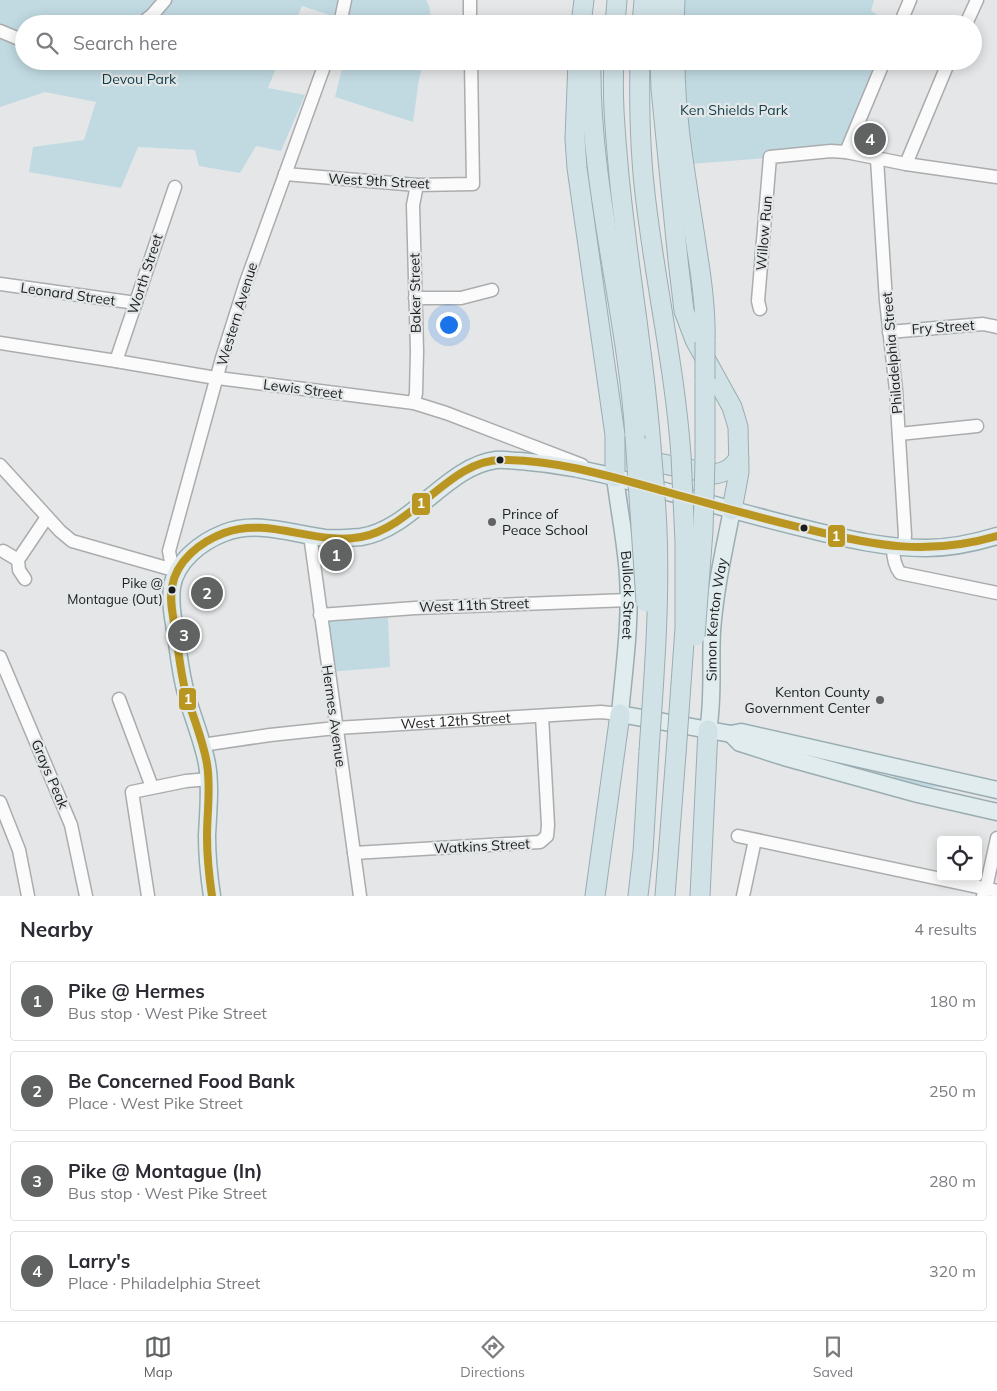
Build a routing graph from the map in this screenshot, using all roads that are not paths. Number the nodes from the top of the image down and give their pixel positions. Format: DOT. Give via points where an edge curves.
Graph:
graph roads {
  1 [pos="165,0"];
  2 [pos="345,0"];
  3 [pos="470,0"];
  4 [pos="584,0"];
  5 [pos="594,0"];
  6 [pos="618,0"];
  7 [pos="644,0"];
  8 [pos="662,0"];
  9 [pos="675,0"];
  10 [pos="910,0"];
  11 [pos="977,0"];
  12 [pos="152,15"];
  13 [pos="342,15"];
  14 [pos="470,15"];
  15 [pos="582,15"];
  16 [pos="593,15"];
  17 [pos="617,15"];
  18 [pos="643,15"];
  19 [pos="661,15"];
  20 [pos="674,15"];
  21 [pos="904,15"];
  22 [pos="970,15"];
  23 [pos="0,31"];
  24 [pos="15,37"];
  25 [pos="323,70"];
  26 [pos="471,70"];
  27 [pos="578,70"];
  28 [pos="591,70"];
  29 [pos="614,70"];
  30 [pos="640,70"];
  31 [pos="662,70"];
  32 [pos="675,70"];
  33 [pos="880,70"];
  34 [pos="945,70"];
  35 [pos="673,130"];
  36 [pos="846,152"];
  37 [pos="877,159"];
  38 [pos="906,164"];
  39 [pos="285,174"];
  40 [pos="997,177"];
  41 [pos="417,184"];
  42 [pos="174,187"];
  43 [pos="681,200"];
  44 [pos="613,207"];
  45 [pos="0,284"];
  46 [pos="492,290"];
  47 [pos="415,298"];
  48 [pos="136,303"];
  49 [pos="760,308"];
  50 [pos="997,327"];
  51 [pos="889,332"];
  52 [pos="0,343"];
  53 [pos="116,361"];
  54 [pos="218,378"];
  55 [pos="414,402"];
  56 [pos="977,426"];
  57 [pos="899,434"];
  58 [pos="615,435"];
  59 [pos="739,458"];
  60 [pos="0,465"];
  61 [pos="596,472"];
  62 [pos="615,477"];
  63 [pos="732,510"];
  64 [pos="47,517"];
  65 [pos="310,536"];
  66 [pos="997,536"];
  67 [pos="899,547"];
  68 [pos="4,551"];
  69 [pos="18,560"];
  70 [pos="177,571"];
  71 [pos="25,579"];
  72 [pos="997,593"];
  73 [pos="629,600"];
  74 [pos="320,615"];
  75 [pos="0,657"];
  76 [pos="119,699"];
  77 [pos="652,707"];
  78 [pos="620,714"];
  79 [pos="542,716"];
  80 [pos="336,728"];
  81 [pos="708,730"];
  82 [pos="732,734"];
  83 [pos="202,745"];
  84 [pos="680,754"];
  85 [pos="209,779"];
  86 [pos="152,788"];
  87 [pos="997,790"];
  88 [pos="0,802"];
  89 [pos="997,812"];
  90 [pos="738,836"];
  91 [pos="997,838"];
  92 [pos="755,840"];
  93 [pos="354,853"];
  94 [pos="989,892"];
  95 [pos="28,896"];
  96 [pos="86,896"];
  97 [pos="148,896"];
  98 [pos="212,896"];
  99 [pos="360,896"];
  100 [pos="595,896"];
  101 [pos="638,896"];
  102 [pos="665,896"];
  103 [pos="700,896"];
  104 [pos="743,896"];
  1 -- 12 [label="street"];
  2 -- 13 [label="street"];
  3 -- 14 [label="street"];
  4 -- 15 [label="highway"];
  5 -- 16 [label="highway"];
  6 -- 17 [label="highway"];
  7 -- 18 [label="highway"];
  8 -- 19 [label="highway"];
  9 -- 20 [label="highway"];
  10 -- 21 [label="street"];
  11 -- 22 [label="street"];
  23 -- 24 [label="street"];
  25 -- 39 [label="street, Western Avenue"];
  26 -- 41 [label="street, West 9th Street" via="473,184"];
  27 -- 58 [label="highway" via="577,168"];
  28 -- 44 [label="highway" via="594,138"];
  29 -- 44 [label="highway" via="616,134"];
  30 -- 84 [label="highway, bridge" via="640,135 646,203 670,353 681,455 685,628"];
  31 -- 35 [label="highway"];
  32 -- 35 [label="highway" via="677,105"];
  33 -- 36 [label="street"];
  34 -- 38 [label="street"];
  35 -- 43 [label="highway"];
  36 -- 37 [label="street"];
  36 -- 49 [label="street, Willow Run" via="770,157"];
  37 -- 38 [label="street"];
  37 -- 51 [label="street, Philadelphia Street"];
  38 -- 40 [label="street"];
  39 -- 41 [label="street, West 9th Street"];
  39 -- 54 [label="street, Western Avenue" via="245,284"];
  41 -- 47 [label="street, Baker Street" via="413,205"];
  42 -- 48 [label="street, Worth Street"];
  43 -- 59 [label="highway" via="678,260 684,311 695,340 732,407 738,427"];
  43 -- 84 [label="highway, bridge" via="702,284 706,322 699,601"];
  44 -- 77 [label="highway, bridge" via="636,436"];
  44 -- 77 [label="highway, bridge" via="643,358 651,446 657,529"];
  45 -- 48 [label="street, Leonard Street"];
  46 -- 47 [label="street" via="461,298"];
  47 -- 55 [label="street, Baker Street" via="417,351"];
  48 -- 53 [label="street, Worth Street"];
  50 -- 51 [label="street, Fry Street" via="983,324"];
  51 -- 57 [label="street, Philadelphia Street"];
  52 -- 53 [label="street, Lewis Street"];
  53 -- 54 [label="street, Lewis Street"];
  54 -- 55 [label="street, Lewis Street"];
  54 -- 70 [label="street, Western Avenue" via="169,551"];
  55 -- 61 [label="street, Lewis Street"];
  56 -- 57 [label="street"];
  57 -- 67 [label="street, Philadelphia Street" via="905,535"];
  58 -- 59 [label="highway" via="620,449 628,457 714,474 732,469"];
  58 -- 62 [label="highway"];
  59 -- 63 [label="highway"];
  60 -- 64 [label="street"];
  61 -- 62 [label="main road"];
  61 -- 65 [label="main road" via="496,459 460,474 382,531 346,539"];
  62 -- 63 [label="main road"];
  62 -- 73 [label="main road, Bullock Street"];
  63 -- 67 [label="main road" via="860,542"];
  63 -- 81 [label="main road, Simon Kenton Way" via="719,572 712,630 712,710"];
  64 -- 69 [label="street"];
  64 -- 70 [label="street" via="72,541"];
  65 -- 70 [label="main road" via="250,527 233,530 212,538 195,550"];
  65 -- 74 [label="street, Hermes Avenue"];
  66 -- 67 [label="main road" via="949,547"];
  67 -- 72 [label="street, Philadelphia Street" via="893,558 900,574"];
  68 -- 69 [label="street"];
  69 -- 71 [label="street" via="19,570"];
  70 -- 83 [label="main road" via="171,590 173,616 183,681"];
  73 -- 74 [label="street, West 11th Street"];
  73 -- 78 [label="main road, Bullock Street"];
  74 -- 80 [label="street, Hermes Avenue"];
  75 -- 96 [label="street, Grays Peak" via="72,825"];
  76 -- 86 [label="street"];
  77 -- 101 [label="highway, bridge"];
  78 -- 79 [label="street, West 12th Street"];
  78 -- 81 [label="main road, West 12th Street"];
  78 -- 100 [label="highway"];
  79 -- 80 [label="street, West 12th Street"];
  79 -- 93 [label="street, Watkins Street" via="548,825 547,836 540,842"];
  80 -- 83 [label="street, West 12th Street"];
  80 -- 93 [label="street, Hermes Avenue"];
  81 -- 82 [label="main road, West 12th Street"];
  81 -- 103 [label="highway"];
  82 -- 87 [label="main road, West 12th Street" via="741,732"];
  82 -- 89 [label="main road" via="740,743 784,757"];
  83 -- 85 [label="main road"];
  84 -- 102 [label="highway"];
  85 -- 86 [label="street"];
  85 -- 98 [label="main road" via="207,850"];
  86 -- 97 [label="street" via="132,792"];
  88 -- 95 [label="street" via="19,850"];
  90 -- 92 [label="street"];
  91 -- 94 [label="street"];
  92 -- 94 [label="street"];
  92 -- 104 [label="street"];
  93 -- 99 [label="street, Hermes Avenue"];
}
